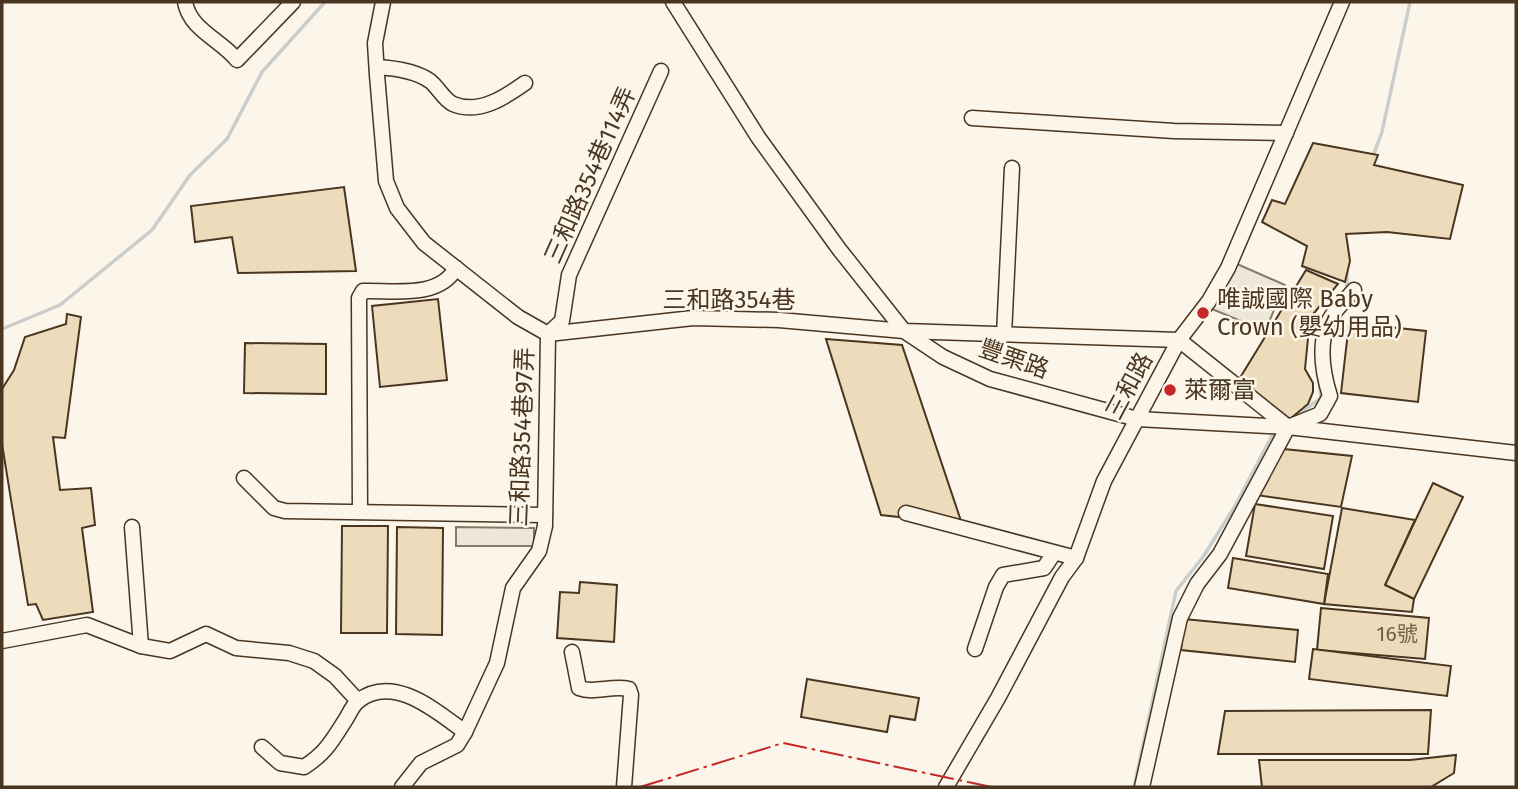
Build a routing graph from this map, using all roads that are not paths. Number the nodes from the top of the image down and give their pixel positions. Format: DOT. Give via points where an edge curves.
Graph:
graph roads {
  1 [pos="185,2"];
  2 [pos="293,2"];
  3 [pos="383,2"];
  4 [pos="673,2"];
  5 [pos="1342,2"];
  6 [pos="377,67"];
  7 [pos="661,71"];
  8 [pos="525,83"];
  9 [pos="972,118"];
  10 [pos="1286,132"];
  11 [pos="1012,168"];
  12 [pos="456,268"];
  13 [pos="1354,290"];
  14 [pos="904,331"];
  15 [pos="548,334"];
  16 [pos="1004,335"];
  17 [pos="1179,340"];
  18 [pos="1137,419"];
  19 [pos="1287,427"];
  20 [pos="1516,453"];
  21 [pos="244,478"];
  22 [pos="360,512"];
  23 [pos="906,513"];
  24 [pos="545,515"];
  25 [pos="132,527"];
  26 [pos="1054,553"];
  27 [pos="1076,558"];
  28 [pos="2,641"];
  29 [pos="141,646"];
  30 [pos="975,649"];
  31 [pos="572,652"];
  32 [pos="358,701"];
  33 [pos="465,732"];
  34 [pos="262,747"];
  35 [pos="402,787"];
  36 [pos="624,787"];
  37 [pos="946,787"];
  38 [pos="1142,787"];
  1 -- 2 [label="street" via="191,21 237,60"];
  3 -- 6 [label="street"];
  4 -- 14 [label="street, 豐栗路" via="758,136"];
  5 -- 10 [label="street, 三和路"];
  6 -- 8 [label="street" via="428,79 452,104 474,108 501,99"];
  6 -- 12 [label="street" via="386,181 397,208 424,243"];
  7 -- 15 [label="street, 三和路354巷114弄" via="569,275 562,321"];
  9 -- 10 [label="street" via="1174,131"];
  10 -- 17 [label="street, 三和路" via="1228,268"];
  11 -- 16 [label="street"];
  12 -- 15 [label="street" via="518,317"];
  12 -- 22 [label="street" via="438,287 363,291 359,298"];
  13 -- 19 [label="street" via="1327,323 1324,377 1330,396 1320,414"];
  14 -- 15 [label="street, 三和路354巷" via="693,318"];
  14 -- 16 [label="street, 三和路354巷"];
  14 -- 18 [label="street, 豐栗路" via="943,357 990,379"];
  15 -- 24 [label="street, 三和路354巷97弄"];
  16 -- 17 [label="street, 三和路354巷"];
  17 -- 18 [label="street, 三和路"];
  17 -- 19 [label="street"];
  18 -- 19 [label="street, 豐栗路"];
  18 -- 27 [label="street, 三和路" via="1104,481"];
  19 -- 20 [label="street, 豐栗路"];
  19 -- 38 [label="street" via="1220,554 1197,584 1180,618"];
  21 -- 22 [label="street" via="274,508"];
  22 -- 24 [label="street"];
  23 -- 26 [label="street"];
  24 -- 33 [label="street, 三和路354巷97弄" via="539,551 513,588 497,663"];
  25 -- 29 [label="street"];
  26 -- 27 [label="street"];
  26 -- 30 [label="street" via="1044,568 1003,575"];
  27 -- 37 [label="street, 三和路"];
  28 -- 29 [label="street" via="87,625"];
  29 -- 32 [label="street" via="170,651 206,634 236,648 289,653 314,662"];
  31 -- 36 [label="street" via="579,688 629,689"];
  32 -- 33 [label="street" via="379,692 399,692"];
  32 -- 34 [label="street" via="323,755 304,767 280,763"];
  33 -- 35 [label="street, 三和路354巷97弄" via="457,744 421,763"];
}
